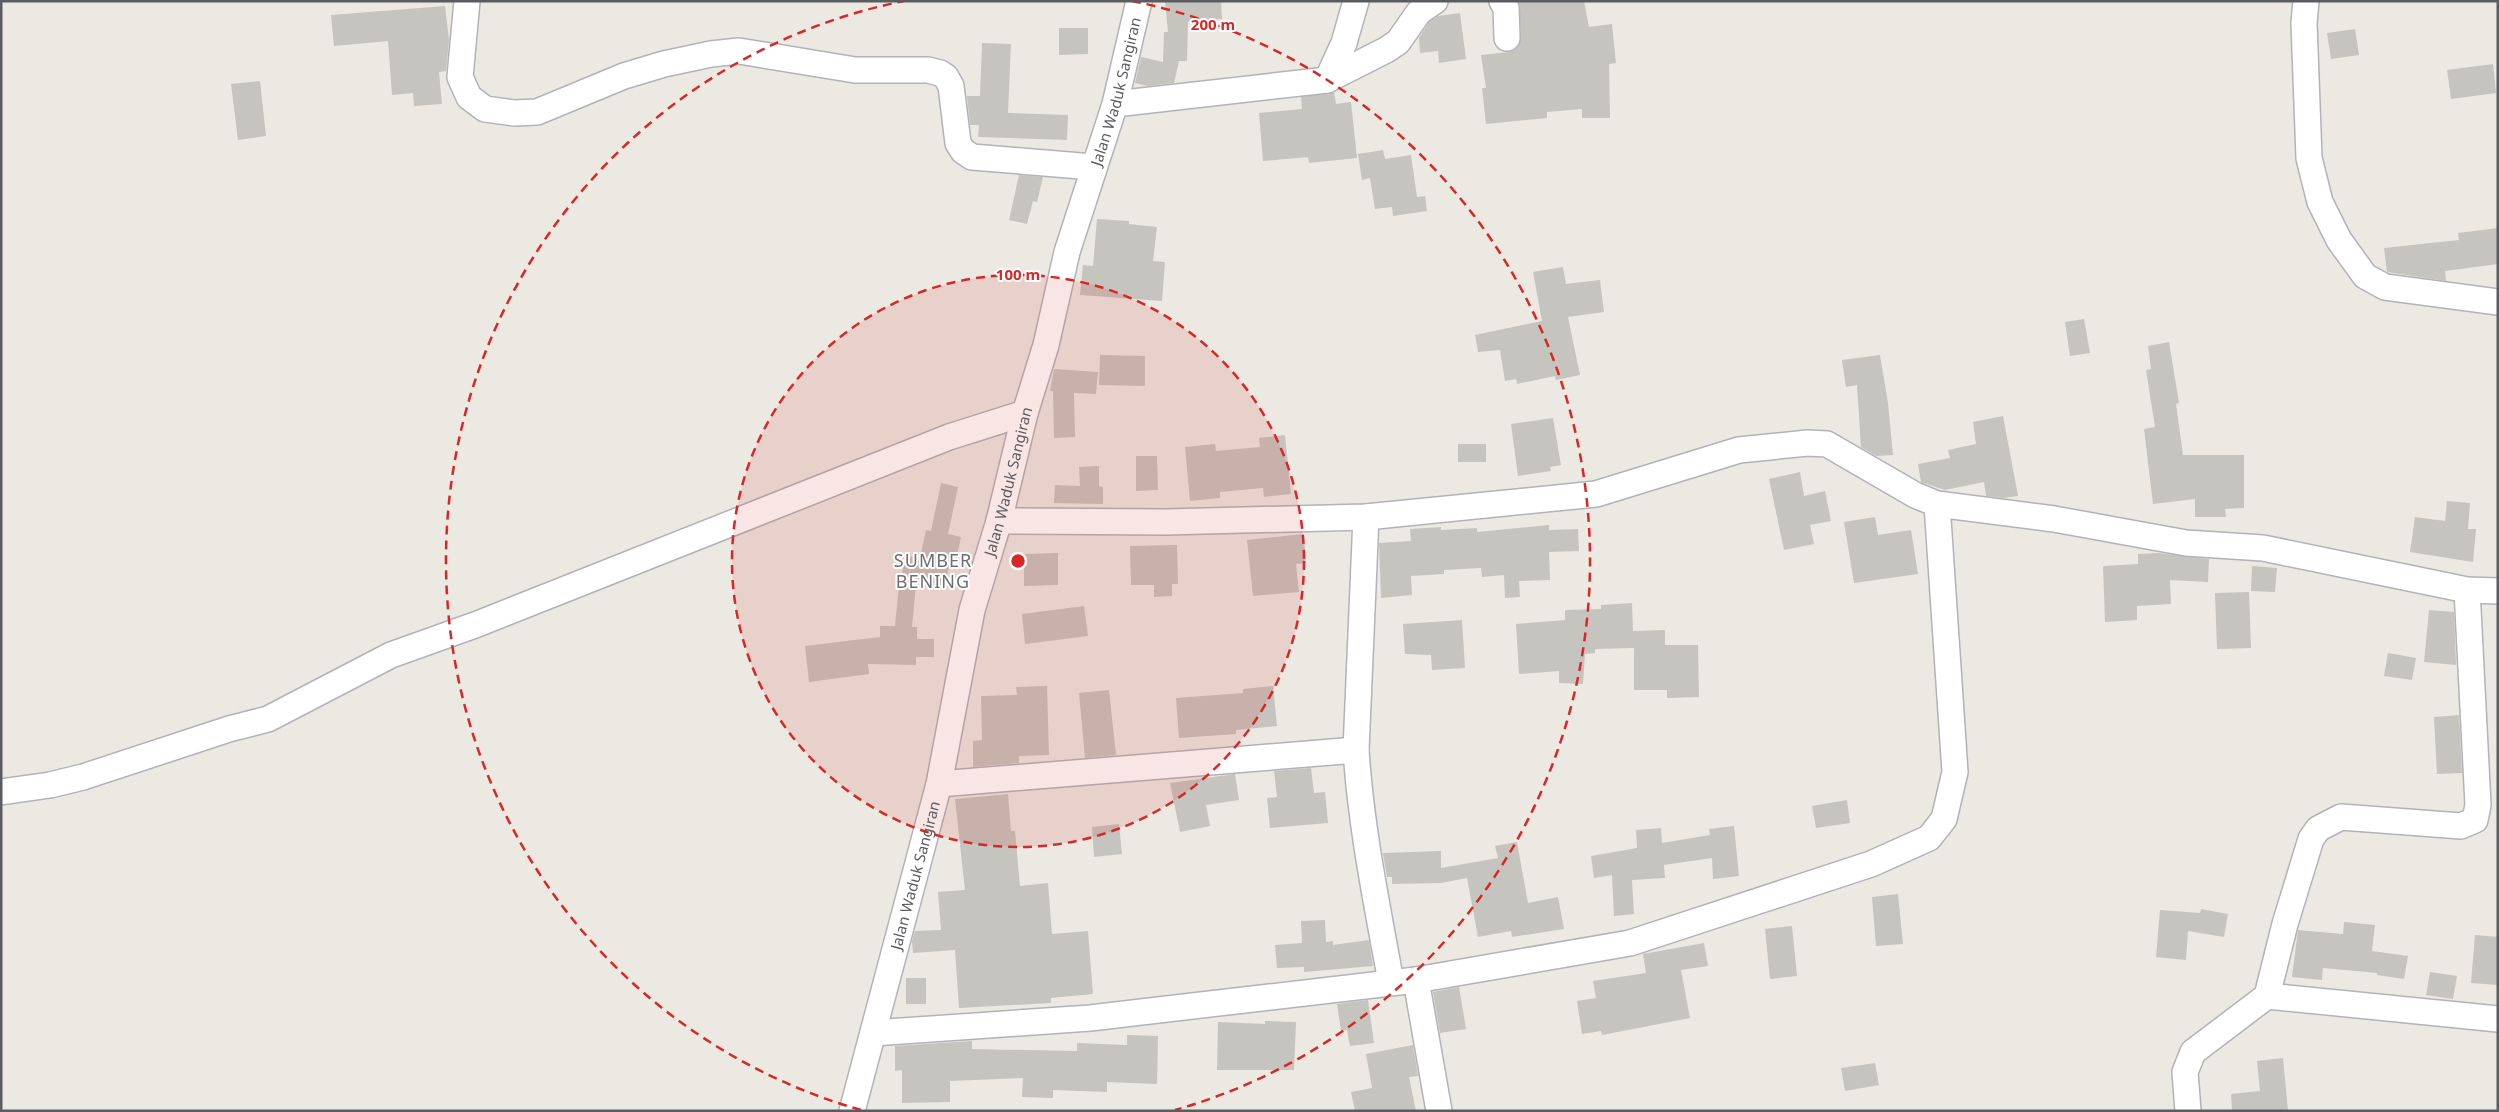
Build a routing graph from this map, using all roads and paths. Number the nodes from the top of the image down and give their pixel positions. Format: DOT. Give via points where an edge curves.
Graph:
graph roads {
  1 [pos="467,1"];
  2 [pos="1139,1"];
  3 [pos="1356,1"];
  4 [pos="1435,1"];
  5 [pos="1502,1"];
  6 [pos="2306,1"];
  7 [pos="1507,38"];
  8 [pos="1327,80"];
  9 [pos="1115,104"];
  10 [pos="1093,167"];
  11 [pos="2498,302"];
  12 [pos="1025,413"];
  13 [pos="1937,504"];
  14 [pos="1366,517"];
  15 [pos="999,520"];
  16 [pos="2468,590"];
  17 [pos="2498,591"];
  18 [pos="1356,750"];
  19 [pos="939,784"];
  20 [pos="1,792"];
  21 [pos="1416,980"];
  22 [pos="1391,982"];
  23 [pos="2268,996"];
  24 [pos="2498,1019"];
  25 [pos="873,1033"];
  26 [pos="852,1111"];
  27 [pos="1439,1111"];
  28 [pos="2188,1111"];
  1 -- 10 [label="street" via="460,77 469,98 485,109 537,112 624,76 711,54 739,52 855,70 928,70 946,77 951,86 958,143 972,158"];
  2 -- 9 [label="street, Jalan Waduk Sangiran"];
  3 -- 8 [label="street" via="1344,42"];
  4 -- 8 [label="street" via="1419,12 1398,42"];
  5 -- 7 [label="street" via="1506,8"];
  6 -- 11 [label="street" via="2304,23 2310,158 2320,202 2339,240 2365,276 2385,287"];
  8 -- 9 [label="street"];
  9 -- 10 [label="street, Jalan Waduk Sangiran"];
  10 -- 12 [label="street, Jalan Waduk Sangiran"];
  12 -- 15 [label="street, Jalan Waduk Sangiran"];
  12 -- 20 [label="street" via="949,437 475,624 411,646 268,719 229,728 83,777"];
  13 -- 14 [label="street" via="1915,495 1826,444 1808,442 1739,450 1596,494"];
  13 -- 16 [label="street" via="2054,519 2186,543 2263,548"];
  13 -- 21 [label="street" via="1956,772 1944,819 1929,838 1871,864 1630,943"];
  14 -- 15 [label="street" via="1166,522"];
  14 -- 18 [label="street"];
  15 -- 19 [label="street, Jalan Waduk Sangiran" via="972,610"];
  16 -- 17 [label="street"];
  16 -- 23 [label="street" via="2478,804 2475,820 2461,826 2341,817 2318,829 2311,839 2285,924"];
  18 -- 19 [label="street"];
  18 -- 22 [label="street" via="1368,857"];
  19 -- 25 [label="street, Jalan Waduk Sangiran"];
  21 -- 22 [label="street"];
  21 -- 27 [label="street"];
  22 -- 25 [label="street" via="1090,1018"];
  23 -- 24 [label="street"];
  23 -- 28 [label="street" via="2193,1052 2185,1072"];
  25 -- 26 [label="street, Jalan Waduk Sangiran"];
}
